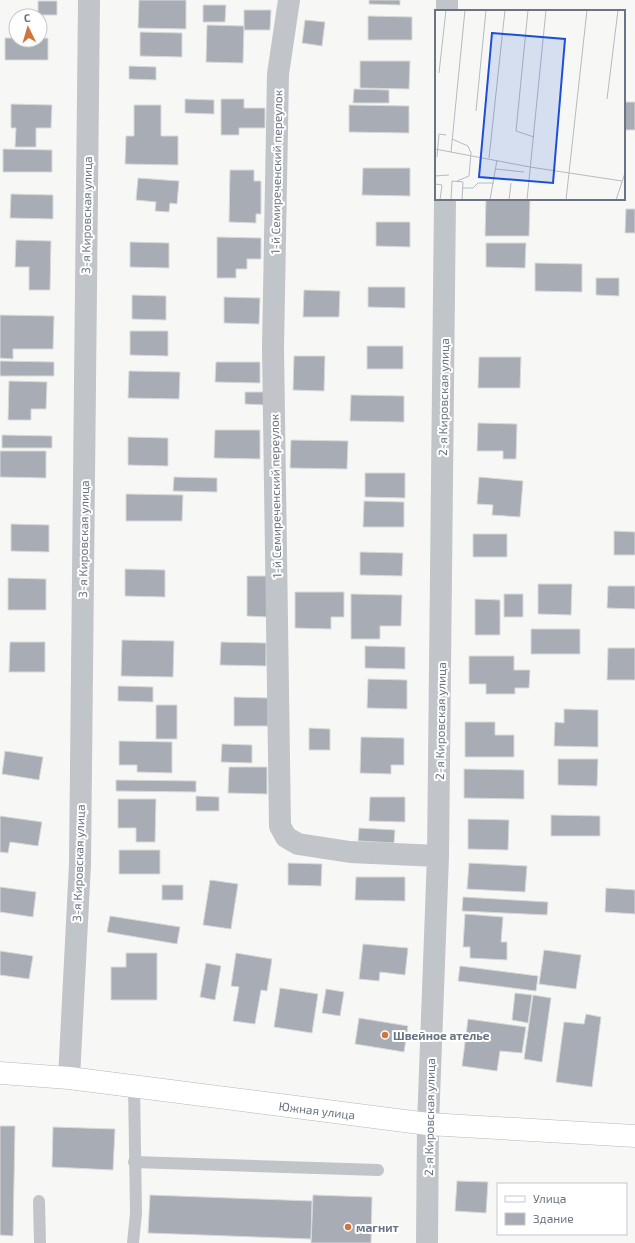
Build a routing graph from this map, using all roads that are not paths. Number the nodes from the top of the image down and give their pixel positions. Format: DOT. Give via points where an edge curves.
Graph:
graph roads {
  1 [pos="89,0"];
  2 [pos="289,0"];
  3 [pos="445,200"];
  4 [pos="438,856"];
  5 [pos="0,1073"];
  6 [pos="69,1078"];
  7 [pos="134,1086"];
  8 [pos="428,1124"];
  9 [pos="635,1136"];
  10 [pos="134,1162"];
  11 [pos="378,1170"];
  12 [pos="39,1201"];
  13 [pos="40,1243"];
  14 [pos="133,1243"];
  15 [pos="427,1243"];
  1 -- 6 [label="street, 3-я Кировская улица" via="80,864"];
  2 -- 4 [label="street, 1-й Семиреченский переулок" via="278,74 273,348 280,826 286,837 298,844 350,852"];
  3 -- 4 [label="street, 2-я Кировская улица"];
  4 -- 8 [label="street, 2-я Кировская улица"];
  5 -- 6 [label="street, Южная улица"];
  6 -- 7 [label="street, Южная улица"];
  7 -- 8 [label="street, Южная улица"];
  7 -- 10 [label="lane"];
  8 -- 9 [label="street, Южная улица"];
  8 -- 15 [label="street, 2-я Кировская улица"];
  10 -- 11 [label="lane"];
  10 -- 14 [label="lane" via="136,1213"];
  12 -- 13 [label="lane"];
}
